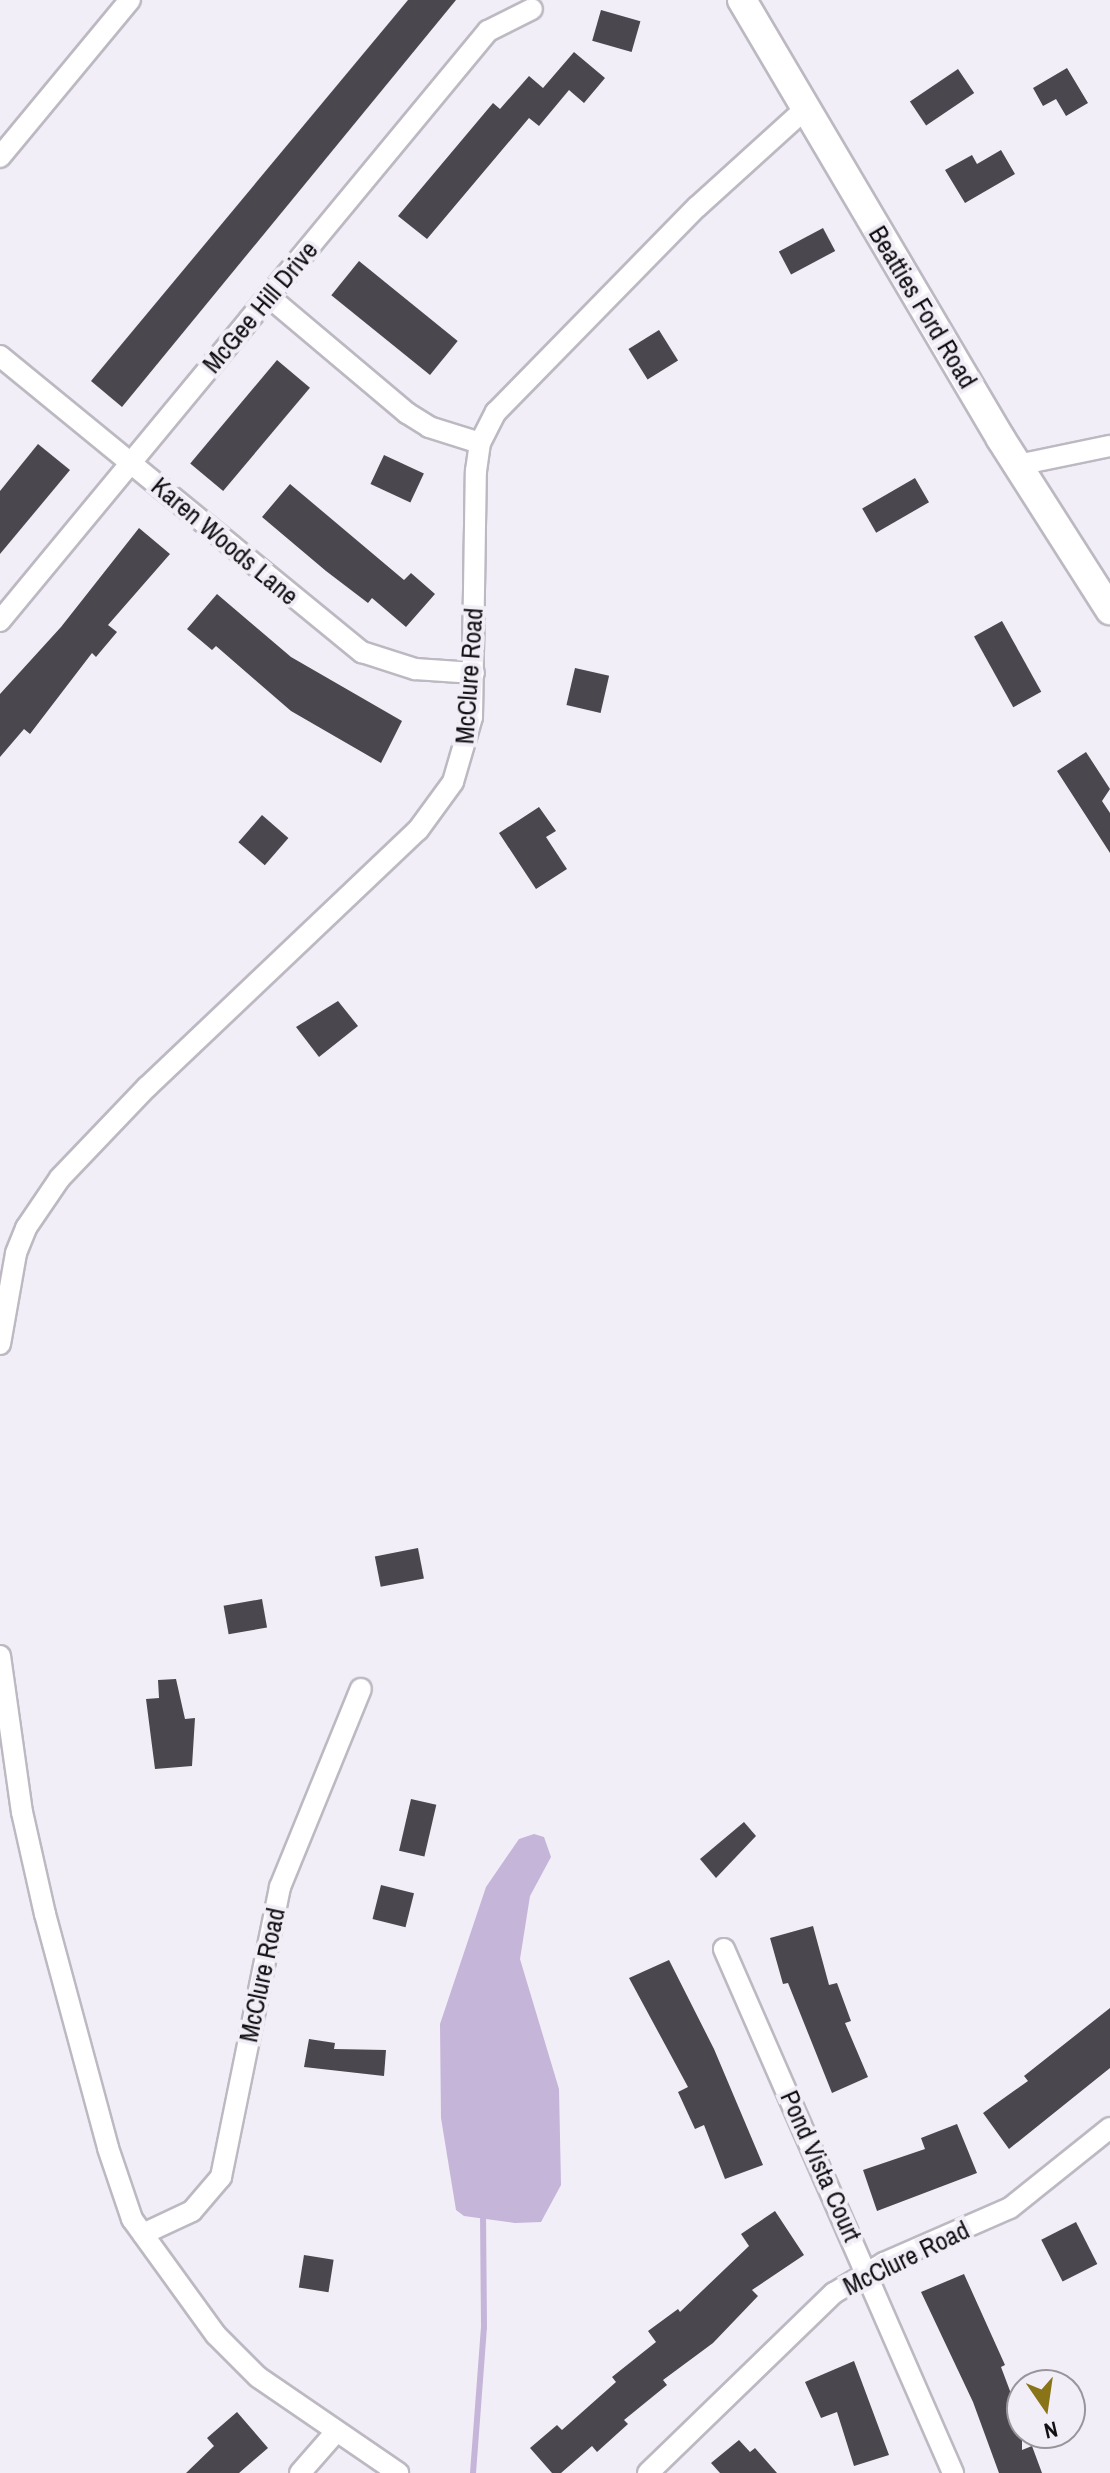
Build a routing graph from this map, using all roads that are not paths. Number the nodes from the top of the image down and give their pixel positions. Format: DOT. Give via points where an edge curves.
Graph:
graph roads {
  1 [pos="130,0"];
  2 [pos="742,0"];
  3 [pos="532,9"];
  4 [pos="806,108"];
  5 [pos="0,157"];
  6 [pos="268,296"];
  7 [pos="0,356"];
  8 [pos="480,443"];
  9 [pos="1110,446"];
  10 [pos="131,462"];
  11 [pos="1018,465"];
  12 [pos="1110,610"];
  13 [pos="0,621"];
  14 [pos="474,673"];
  15 [pos="0,1344"];
  16 [pos="0,1656"];
  17 [pos="361,1689"];
  18 [pos="724,1949"];
  19 [pos="1110,2128"];
  20 [pos="143,2234"];
  21 [pos="868,2271"];
  22 [pos="335,2433"];
  23 [pos="300,2473"];
  24 [pos="398,2473"];
  25 [pos="648,2473"];
  26 [pos="953,2473"];
  1 -- 5 [label="street"];
  2 -- 4 [label="main road, Beatties Ford Road"];
  3 -- 6 [label="street, McGee Hill Drive" via="488,31"];
  4 -- 8 [label="street, McClure Road" via="779,128 567,337 496,412"];
  4 -- 11 [label="main road, Beatties Ford Road"];
  6 -- 8 [label="street" via="407,413 429,427"];
  6 -- 10 [label="street, McGee Hill Drive"];
  7 -- 10 [label="street, Karen Woods Lane"];
  8 -- 14 [label="street, McClure Road"];
  9 -- 11 [label="street"];
  10 -- 13 [label="street, McGee Hill Drive"];
  10 -- 14 [label="street, Karen Woods Lane" via="362,652 415,669"];
  11 -- 12 [label="main road, Beatties Ford Road"];
  14 -- 15 [label="street, McClure Road" via="463,759 441,802 418,830 127,1107 37,1208 16,1253"];
  16 -- 20 [label="street" via="18,1786 45,1914 108,2148 125,2202"];
  17 -- 20 [label="street, McClure Road" via="280,1887 221,2177 192,2211"];
  18 -- 21 [label="street, Pond Vista Court"];
  19 -- 21 [label="street, McClure Road" via="1010,2208"];
  20 -- 22 [label="street" via="216,2335 258,2377"];
  21 -- 25 [label="street, McClure Road" via="834,2293"];
  21 -- 26 [label="street, Pond Vista Court"];
  22 -- 23 [label="street"];
  22 -- 24 [label="street"];
}
